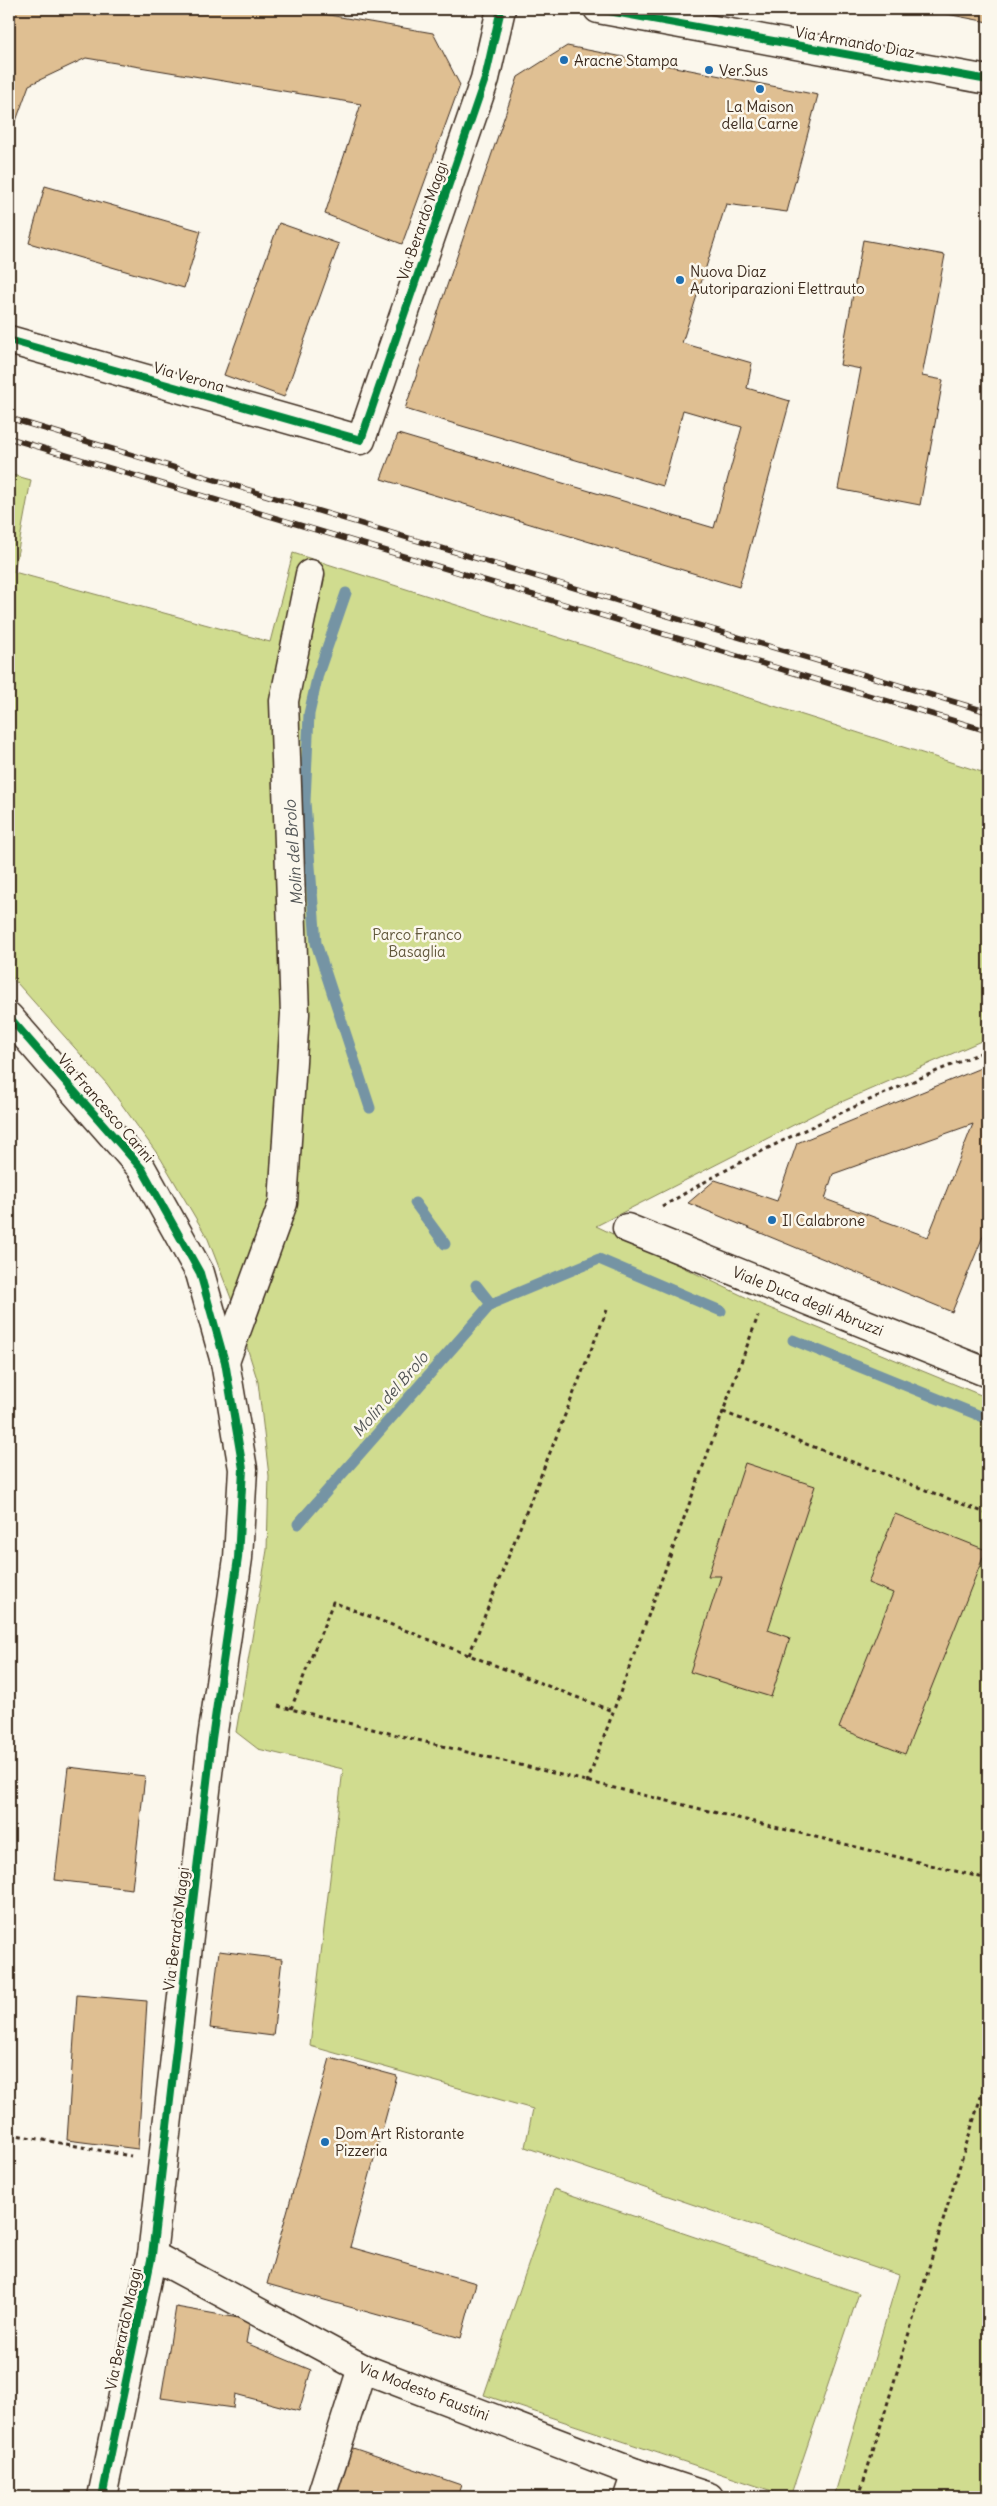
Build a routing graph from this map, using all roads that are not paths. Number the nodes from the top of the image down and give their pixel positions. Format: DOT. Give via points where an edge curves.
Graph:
graph roads {
  1 [pos="502,9"];
  2 [pos="598,9"];
  3 [pos="988,80"];
  4 [pos="9,340"];
  5 [pos="361,440"];
  6 [pos="310,574"];
  7 [pos="9,1017"];
  8 [pos="627,1228"];
  9 [pos="225,1362"];
  10 [pos="988,1374"];
  11 [pos="152,2255"];
  12 [pos="362,2368"];
  13 [pos="632,2485"];
  14 [pos="102,2497"];
  15 [pos="322,2497"];
  16 [pos="709,2497"];
  1 -- 5 [label="street, Via Berardo Maggi" via="485,79"];
  2 -- 3 [label="street, Via Armando Diaz"];
  4 -- 5 [label="street, Via Verona"];
  6 -- 9 [label="street" via="284,701 295,1014 283,1203"];
  7 -- 9 [label="street, Via Francesco Carini" via="142,1169 200,1273"];
  8 -- 10 [label="street, Viale Duca degli Abruzzi"];
  9 -- 11 [label="street, Via Berardo Maggi" via="243,1469 238,1558 212,1739"];
  11 -- 12 [label="street, Via Modesto Faustini"];
  11 -- 14 [label="street, Via Berardo Maggi"];
  12 -- 13 [label="street, Via Modesto Faustini"];
  12 -- 15 [label="street"];
  13 -- 16 [label="street, Via Modesto Faustini"];
}
